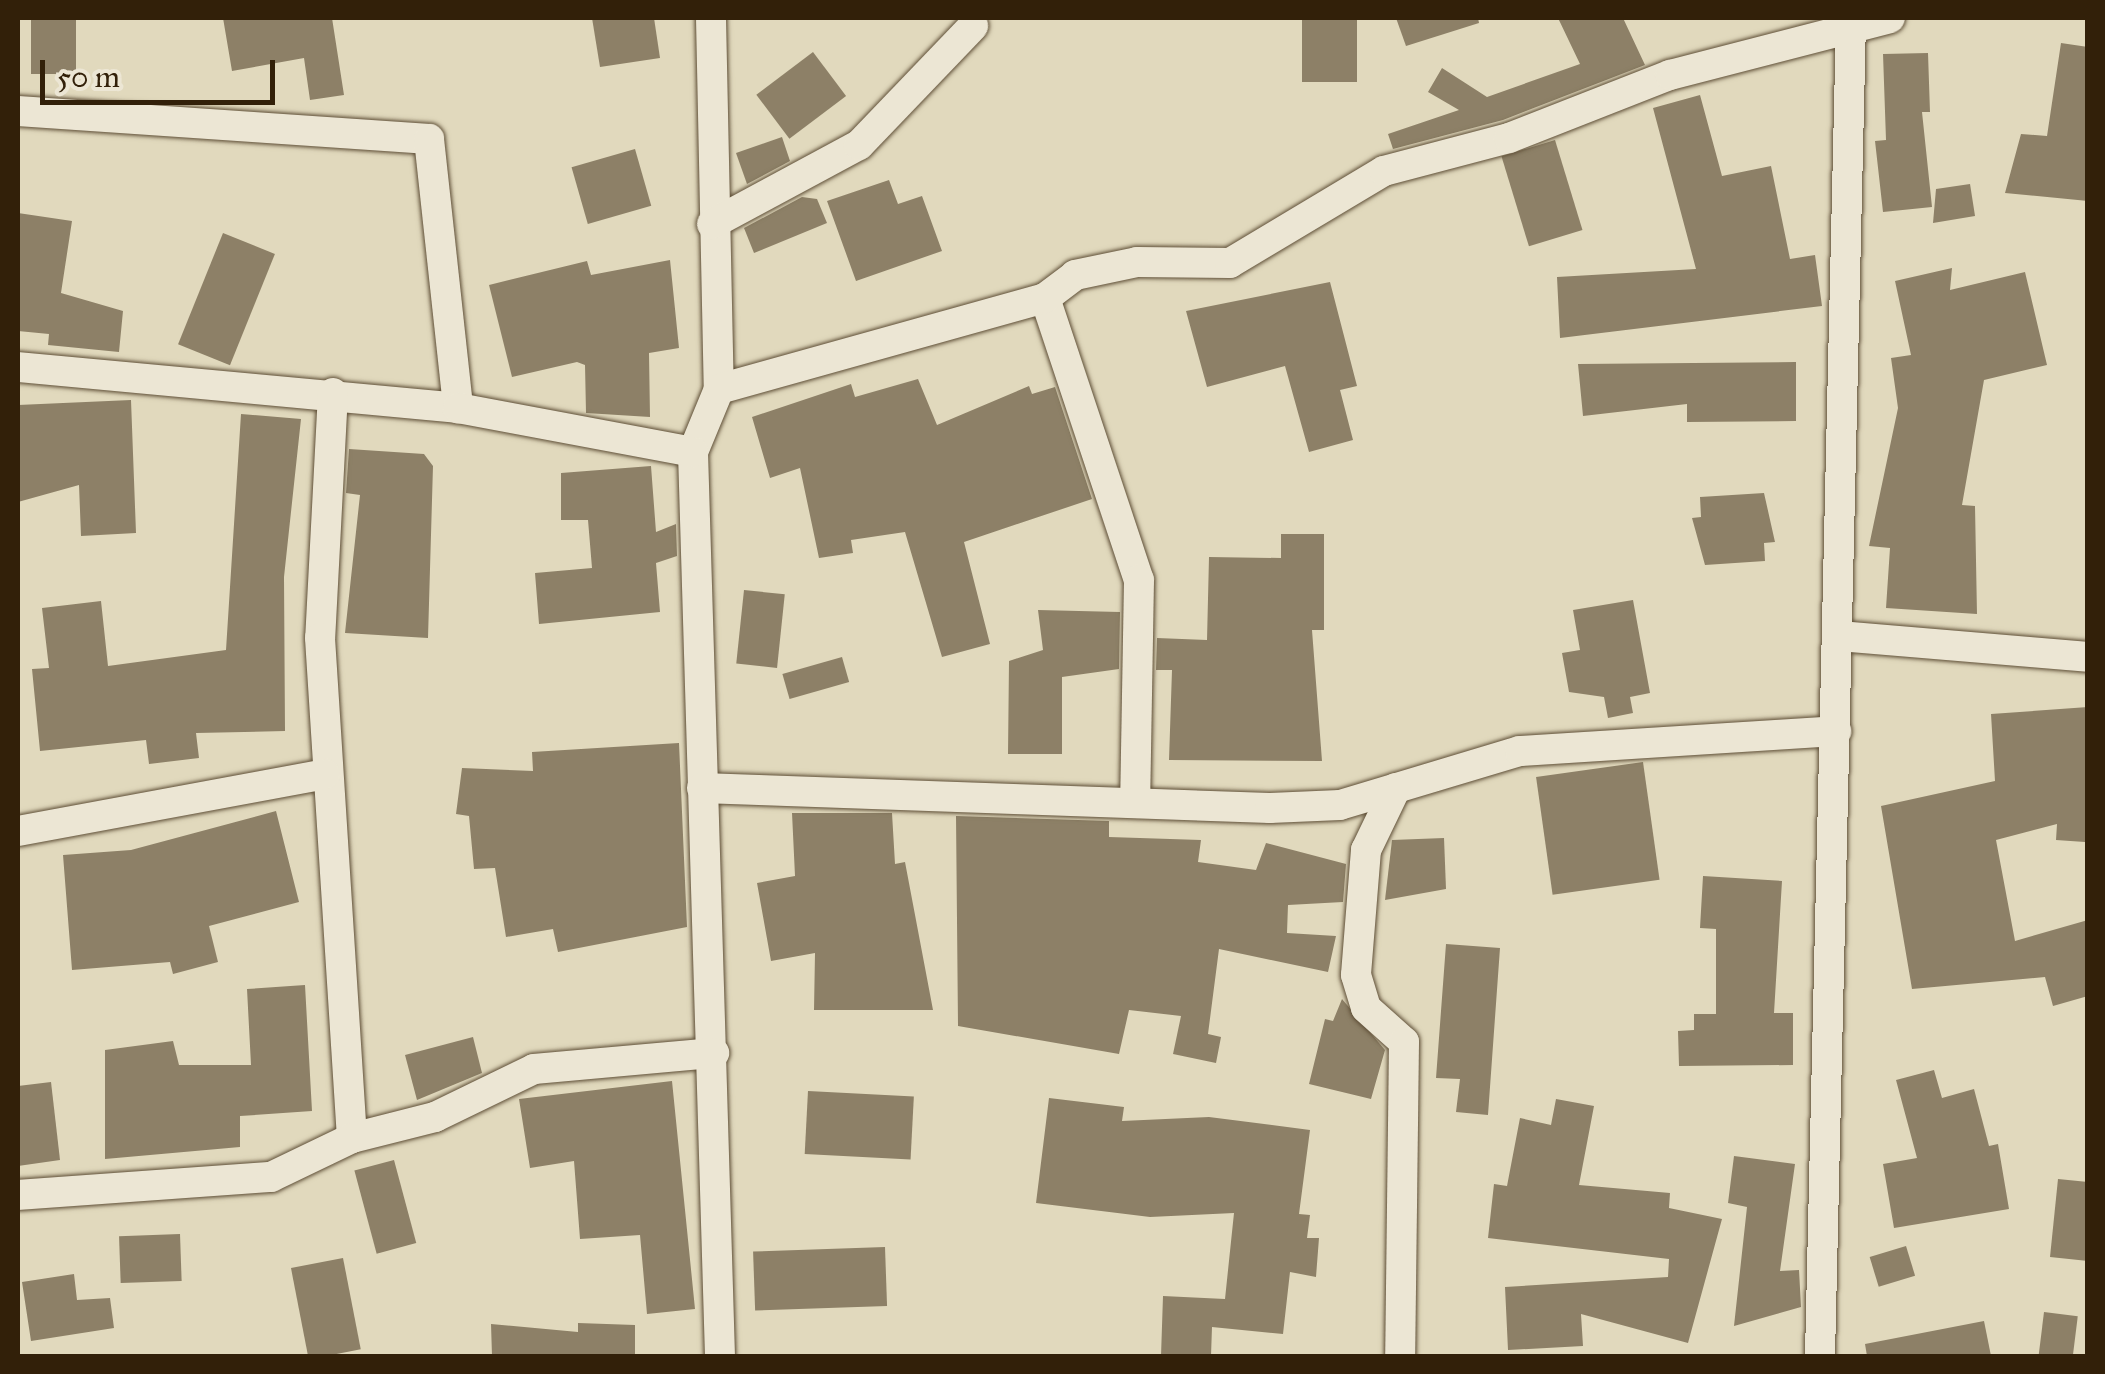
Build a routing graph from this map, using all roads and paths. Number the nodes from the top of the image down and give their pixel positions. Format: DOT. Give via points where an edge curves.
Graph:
graph roads {
  1 [pos="711,18"];
  2 [pos="1890,18"];
  3 [pos="1851,23"];
  4 [pos="973,26"];
  5 [pos="18,112"];
  6 [pos="712,224"];
  7 [pos="1044,298"];
  8 [pos="18,366"];
  9 [pos="719,388"];
  10 [pos="333,393"];
  11 [pos="458,408"];
  12 [pos="693,452"];
  13 [pos="1839,636"];
  14 [pos="2088,657"];
  15 [pos="1836,731"];
  16 [pos="325,774"];
  17 [pos="702,788"];
  18 [pos="1396,788"];
  19 [pos="1135,802"];
  20 [pos="18,831"];
  21 [pos="714,1053"];
  22 [pos="352,1138"];
  23 [pos="18,1195"];
  24 [pos="720,1356"];
  25 [pos="1400,1356"];
  26 [pos="1820,1356"];
  1 -- 6 [label="street"];
  2 -- 3 [label="street"];
  3 -- 7 [label="street" via="1670,76 1509,138 1384,171 1230,263 1137,262 1075,275"];
  3 -- 13 [label="street"];
  4 -- 6 [label="street" via="859,146"];
  5 -- 11 [label="street" via="429,139"];
  6 -- 9 [label="street"];
  7 -- 9 [label="street"];
  7 -- 19 [label="street" via="1139,580"];
  8 -- 10 [label="street"];
  9 -- 12 [label="street"];
  10 -- 11 [label="street"];
  10 -- 16 [label="street" via="320,638"];
  11 -- 12 [label="street"];
  12 -- 17 [label="street"];
  13 -- 14 [label="street"];
  13 -- 15 [label="street"];
  15 -- 18 [label="street" via="1520,751"];
  15 -- 26 [label="street" via="1816,1200"];
  16 -- 20 [label="street"];
  16 -- 22 [label="street"];
  17 -- 19 [label="street"];
  17 -- 21 [label="street"];
  18 -- 19 [label="street" via="1340,805"];
  18 -- 25 [label="street" via="1366,850 1356,975 1366,1008 1404,1042"];
  21 -- 22 [label="street" via="534,1068 435,1117"];
  21 -- 24 [label="street"];
  22 -- 23 [label="street" via="271,1176"];
}
